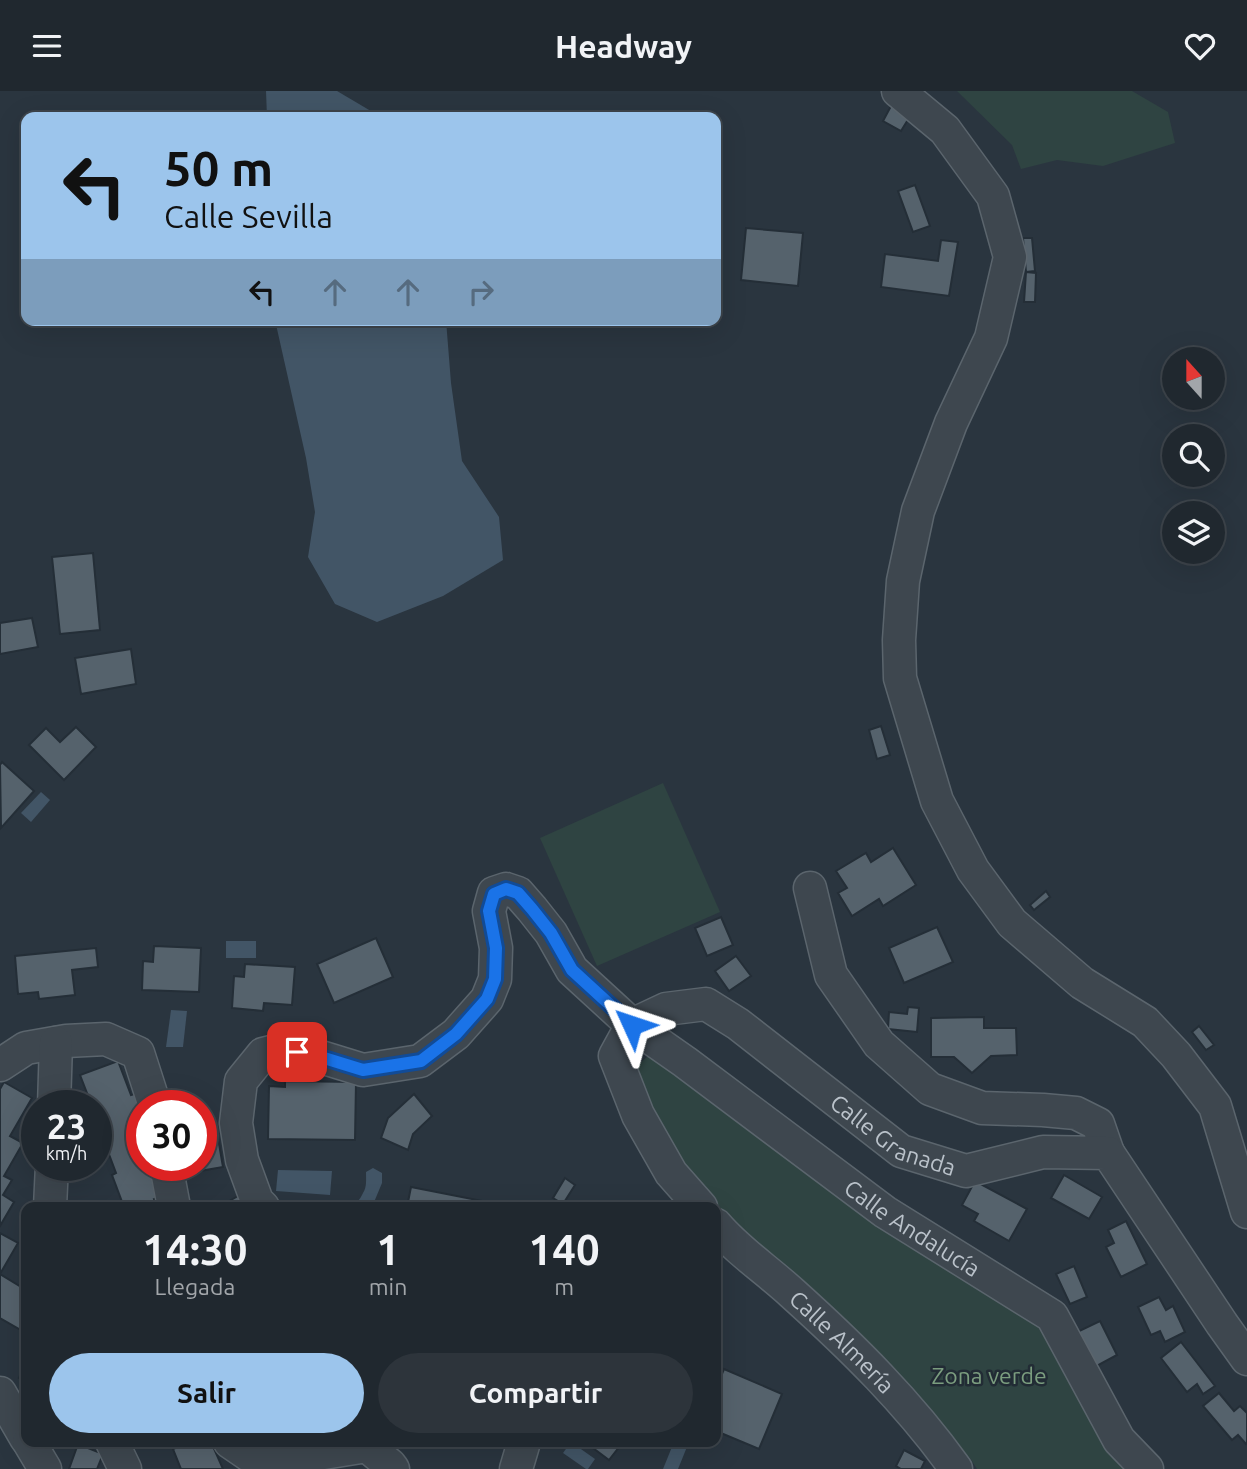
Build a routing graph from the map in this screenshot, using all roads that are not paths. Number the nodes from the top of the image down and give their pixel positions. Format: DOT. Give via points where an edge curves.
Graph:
graph roads {
  1 [pos="898,91"];
  2 [pos="810,888"];
  3 [pos="632,1025"];
  4 [pos="56,1043"];
  5 [pos="0,1065"];
  6 [pos="55,1090"];
  7 [pos="150,1090"];
  8 [pos="1108,1153"];
  9 [pos="51,1181"];
  10 [pos="169,1181"];
  11 [pos="50,1202"];
  12 [pos="173,1202"];
  13 [pos="258,1202"];
  14 [pos="697,1202"];
  15 [pos="1247,1212"];
  16 [pos="721,1231"];
  17 [pos="1247,1359"];
  18 [pos="0,1393"];
  19 [pos="21,1430"];
  20 [pos="31,1447"];
  21 [pos="114,1447"];
  22 [pos="237,1447"];
  23 [pos="362,1447"];
  24 [pos="369,1447"];
  25 [pos="389,1467"];
  26 [pos="45,1469"];
  27 [pos="125,1469"];
  28 [pos="956,1469"];
  29 [pos="1147,1469"];
  1 -- 15 [label="street" via="945,130 993,196 1010,257 991,338 951,423 918,511 903,582 900,678 937,801 973,870 1012,923 1082,983 1145,1022 1215,1105"];
  2 -- 8 [label="street" via="831,975 879,1044 930,1089 982,1108 1076,1113 1097,1124"];
  3 -- 8 [label="street, Calle Granada" via="666,1009 706,1004 901,1151 966,1171 1043,1152"];
  3 -- 13 [label="street, Calle Andalucía" via="572,970 551,933 518,893 506,889 494,894 489,911 496,948 495,979 487,999 456,1034 421,1061 363,1070 283,1049 262,1054 241,1081 236,1123 242,1160"];
  3 -- 14 [label="street" via="615,1056 638,1115 671,1173"];
  3 -- 29 [label="street, Calle Andalucía" via="886,1212 1052,1316 1119,1440"];
  4 -- 5 [label="street" via="26,1048"];
  4 -- 6 [label="street"];
  4 -- 7 [label="street" via="106,1039 138,1053"];
  8 -- 17 [label="street"];
  9 -- 11 [label="street"];
  10 -- 12 [label="street"];
  16 -- 28 [label="street, Calle Almería" via="853,1348 904,1402"];
  18 -- 19 [label="street"];
  20 -- 26 [label="street"];
  21 -- 27 [label="street"];
  22 -- 23 [label="street" via="248,1455 312,1455"];
  24 -- 25 [label="street"];
}
